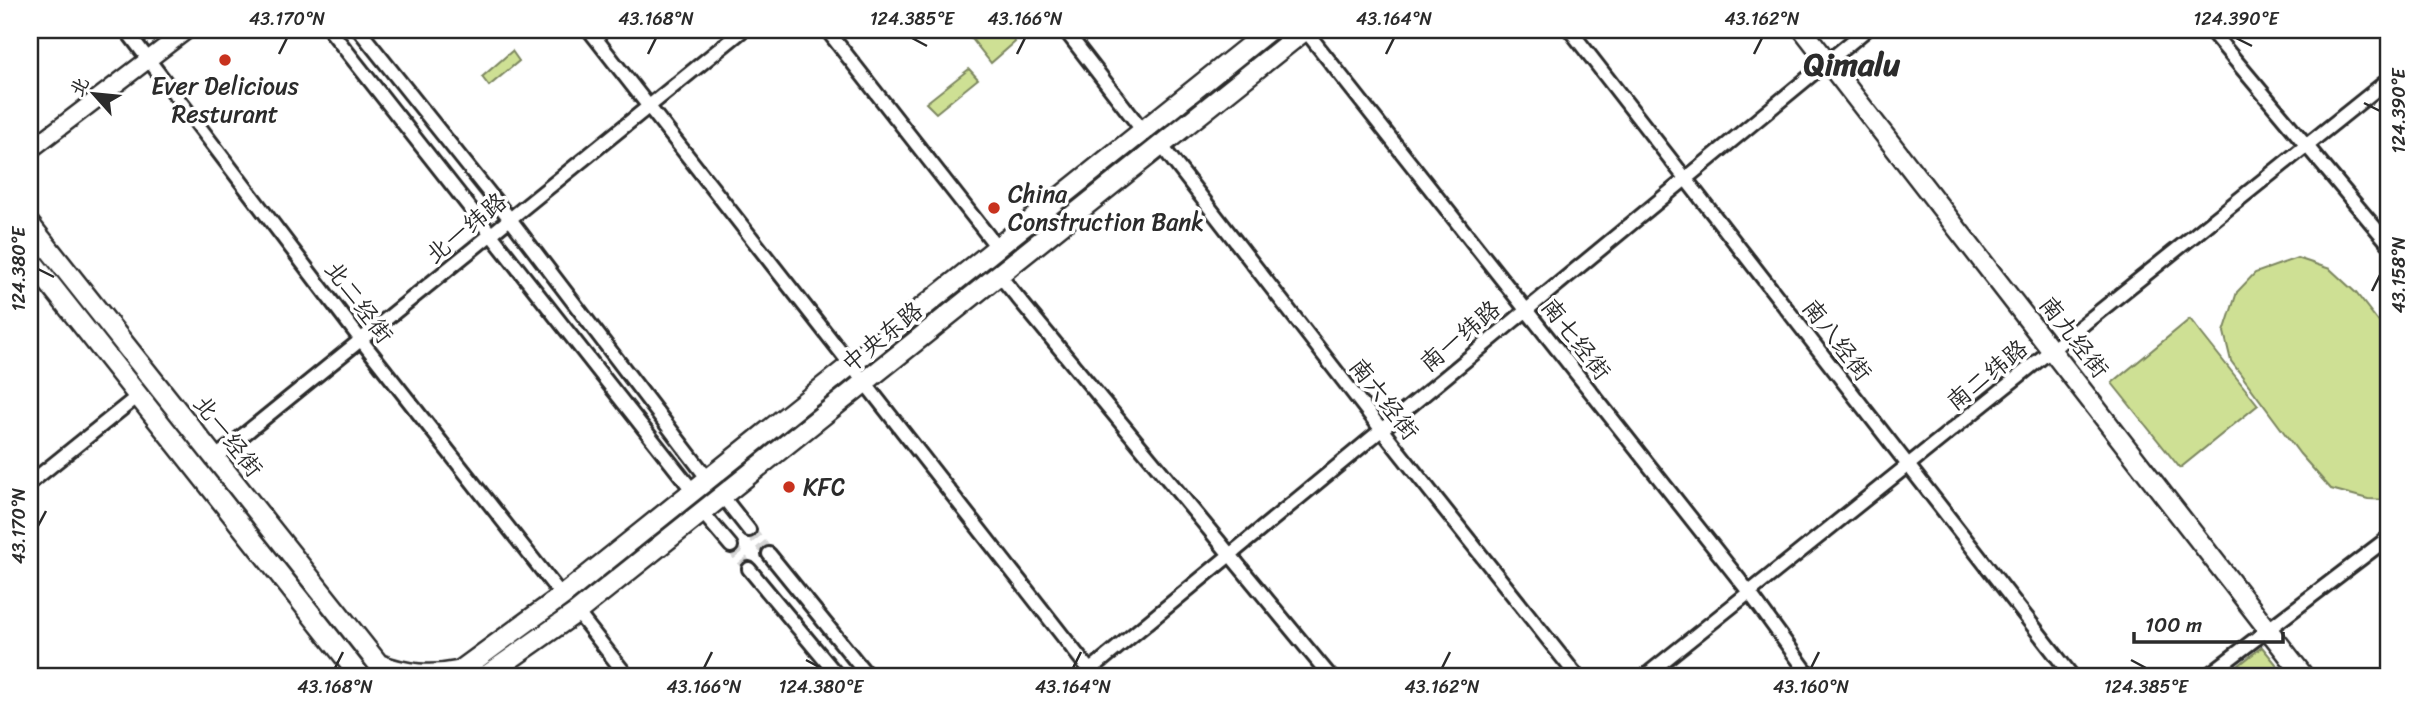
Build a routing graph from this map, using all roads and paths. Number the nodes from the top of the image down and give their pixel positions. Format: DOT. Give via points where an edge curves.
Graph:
graph roads {
  1 [pos="125,30"];
  2 [pos="187,30"];
  3 [pos="330,30"];
  4 [pos="359,30"];
  5 [pos="589,30"];
  6 [pos="743,30"];
  7 [pos="827,30"];
  8 [pos="1065,30"];
  9 [pos="1269,30"];
  10 [pos="1305,30"];
  11 [pos="1570,30"];
  12 [pos="1803,30"];
  13 [pos="1866,30"];
  14 [pos="2210,30"];
  15 [pos="150,60"];
  16 [pos="1828,60"];
  17 [pos="2388,80"];
  18 [pos="649,106"];
  19 [pos="1143,131"];
  20 [pos="1161,145"];
  21 [pos="2306,145"];
  22 [pos="30,150"];
  23 [pos="1684,178"];
  24 [pos="510,219"];
  25 [pos="32,234"];
  26 [pos="491,234"];
  27 [pos="2388,243"];
  28 [pos="998,247"];
  29 [pos="30,259"];
  30 [pos="999,275"];
  31 [pos="1526,309"];
  32 [pos="360,340"];
  33 [pos="2052,349"];
  34 [pos="850,366"];
  35 [pos="863,384"];
  36 [pos="138,396"];
  37 [pos="1381,429"];
  38 [pos="215,458"];
  39 [pos="1908,465"];
  40 [pos="30,483"];
  41 [pos="701,485"];
  42 [pos="723,497"];
  43 [pos="702,512"];
  44 [pos="749,530"];
  45 [pos="2388,538"];
  46 [pos="731,546"];
  47 [pos="769,554"];
  48 [pos="1230,555"];
  49 [pos="749,569"];
  50 [pos="1749,592"];
  51 [pos="562,596"];
  52 [pos="577,612"];
  53 [pos="2269,631"];
  54 [pos="383,670"];
  55 [pos="457,674"];
  56 [pos="1089,674"];
  57 [pos="360,676"];
  58 [pos="486,676"];
  59 [pos="627,676"];
  60 [pos="838,676"];
  61 [pos="868,676"];
  62 [pos="1330,676"];
  63 [pos="1577,676"];
  64 [pos="1645,676"];
  65 [pos="1810,676"];
  66 [pos="2072,676"];
  67 [pos="2207,676"];
  68 [pos="2304,676"];
  1 -- 15 [label="street, 北二经街"];
  2 -- 15 [label="street"];
  3 -- 26 [label="street"];
  4 -- 24 [label="street"];
  5 -- 18 [label="street"];
  6 -- 18 [label="street, 北一纬路"];
  7 -- 28 [label="street"];
  8 -- 19 [label="street"];
  9 -- 19 [label="main road, 中央东路"];
  10 -- 20 [label="main road, 中央东路"];
  10 -- 31 [label="street, 南七经街"];
  11 -- 23 [label="street, 南八经街"];
  12 -- 16 [label="main road, 南九经街"];
  13 -- 16 [label="street, 南一纬路"];
  14 -- 21 [label="street"];
  15 -- 22 [label="street"];
  15 -- 32 [label="street, 北二经街"];
  16 -- 23 [label="street, 南一纬路"];
  16 -- 33 [label="main road, 南九经街"];
  17 -- 21 [label="street, 南二纬路"];
  18 -- 24 [label="street, 北一纬路"];
  18 -- 34 [label="street"];
  19 -- 28 [label="main road, 中央东路"];
  20 -- 30 [label="main road, 中央东路"];
  20 -- 37 [label="street, 南六经街"];
  21 -- 27 [label="street"];
  21 -- 33 [label="street, 南二纬路"];
  23 -- 31 [label="street, 南一纬路"];
  23 -- 39 [label="street, 南八经街"];
  24 -- 26 [label="street, 北一纬路"];
  24 -- 41 [label="street"];
  25 -- 38 [label="main road, 北一经街"];
  26 -- 32 [label="street, 北一纬路"];
  26 -- 41 [label="street"];
  28 -- 34 [label="main road, 中央东路"];
  29 -- 36 [label="main road, 北一经街"];
  30 -- 35 [label="main road, 中央东路"];
  30 -- 48 [label="street"];
  31 -- 37 [label="street, 南一纬路"];
  31 -- 50 [label="street, 南七经街"];
  32 -- 38 [label="street, 北一纬路"];
  32 -- 51 [label="street, 北二经街"];
  33 -- 39 [label="street, 南二纬路"];
  33 -- 53 [label="main road, 南九经街"];
  34 -- 35 [label="street"];
  34 -- 41 [label="main road, 中央东路"];
  35 -- 42 [label="main road, 中央东路"];
  35 -- 56 [label="street"];
  36 -- 40 [label="street"];
  36 -- 57 [label="main road, 北一经街"];
  37 -- 48 [label="street, 南一纬路"];
  37 -- 63 [label="street, 南六经街"];
  38 -- 54 [label="main road, 北一经街"];
  39 -- 50 [label="street, 南二纬路"];
  39 -- 66 [label="street, 南八经街"];
  41 -- 51 [label="main road, 中央东路"];
  42 -- 43 [label="main road, 中央东路"];
  42 -- 44 [label="street"];
  43 -- 46 [label="street"];
  43 -- 52 [label="main road, 中央东路"];
  45 -- 53 [label="street"];
  47 -- 61 [label="street"];
  48 -- 56 [label="street, 南一纬路"];
  48 -- 62 [label="street"];
  49 -- 60 [label="street"];
  50 -- 64 [label="street, 南二纬路"];
  50 -- 65 [label="street, 南七经街"];
  51 -- 55 [label="main road, 中央东路"];
  52 -- 58 [label="main road, 中央东路"];
  52 -- 59 [label="street"];
  53 -- 67 [label="street"];
  53 -- 68 [label="main road, 南九经街"];
  54 -- 55 [label="main road"];
}
